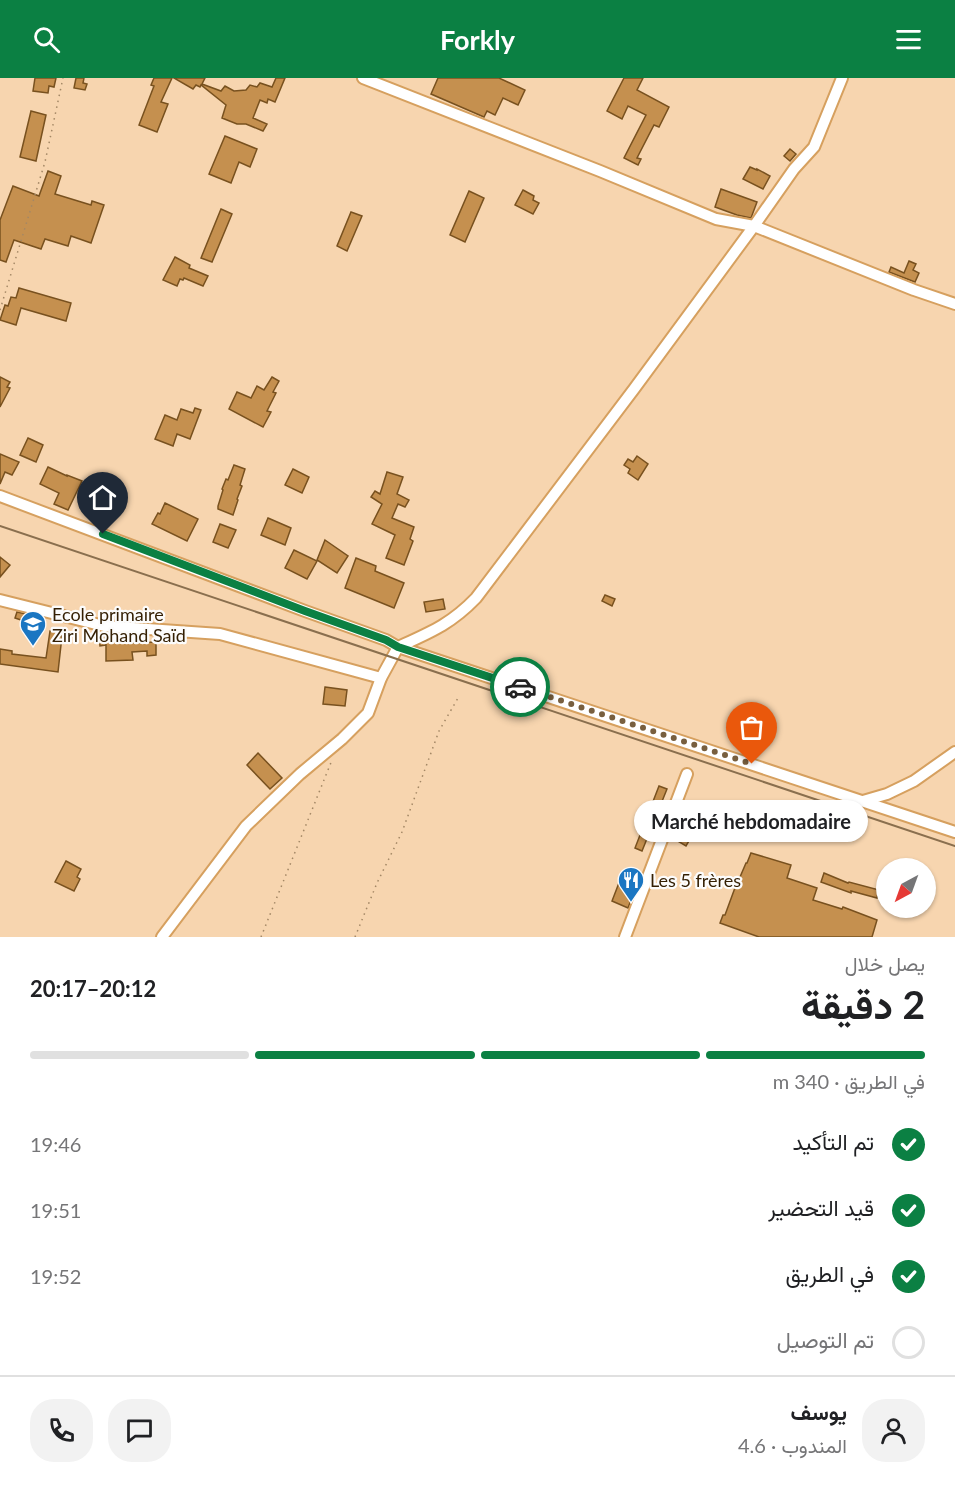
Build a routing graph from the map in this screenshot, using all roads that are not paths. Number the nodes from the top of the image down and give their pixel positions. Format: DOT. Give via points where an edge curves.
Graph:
graph roads {
  1 [pos="363,78"];
  2 [pos="842,78"];
  3 [pos="754,226"];
  4 [pos="955,304"];
  5 [pos="0,496"];
  6 [pos="0,600"];
  7 [pos="398,647"];
  8 [pos="381,678"];
  9 [pos="955,752"];
  10 [pos="687,774"];
  11 [pos="862,801"];
  12 [pos="955,832"];
  13 [pos="162,937"];
  14 [pos="625,937"];
  1 -- 3 [label="street" via="716,219"];
  2 -- 3 [label="street" via="814,147"];
  3 -- 4 [label="street"];
  3 -- 7 [label="street" via="476,598 439,629"];
  5 -- 7 [label="street"];
  6 -- 8 [label="street" via="104,626 220,634"];
  7 -- 8 [label="street"];
  7 -- 11 [label="street"];
  8 -- 13 [label="street" via="368,713 246,826"];
  9 -- 11 [label="street" via="914,781"];
  10 -- 14 [label="street"];
  11 -- 12 [label="street"];
}
